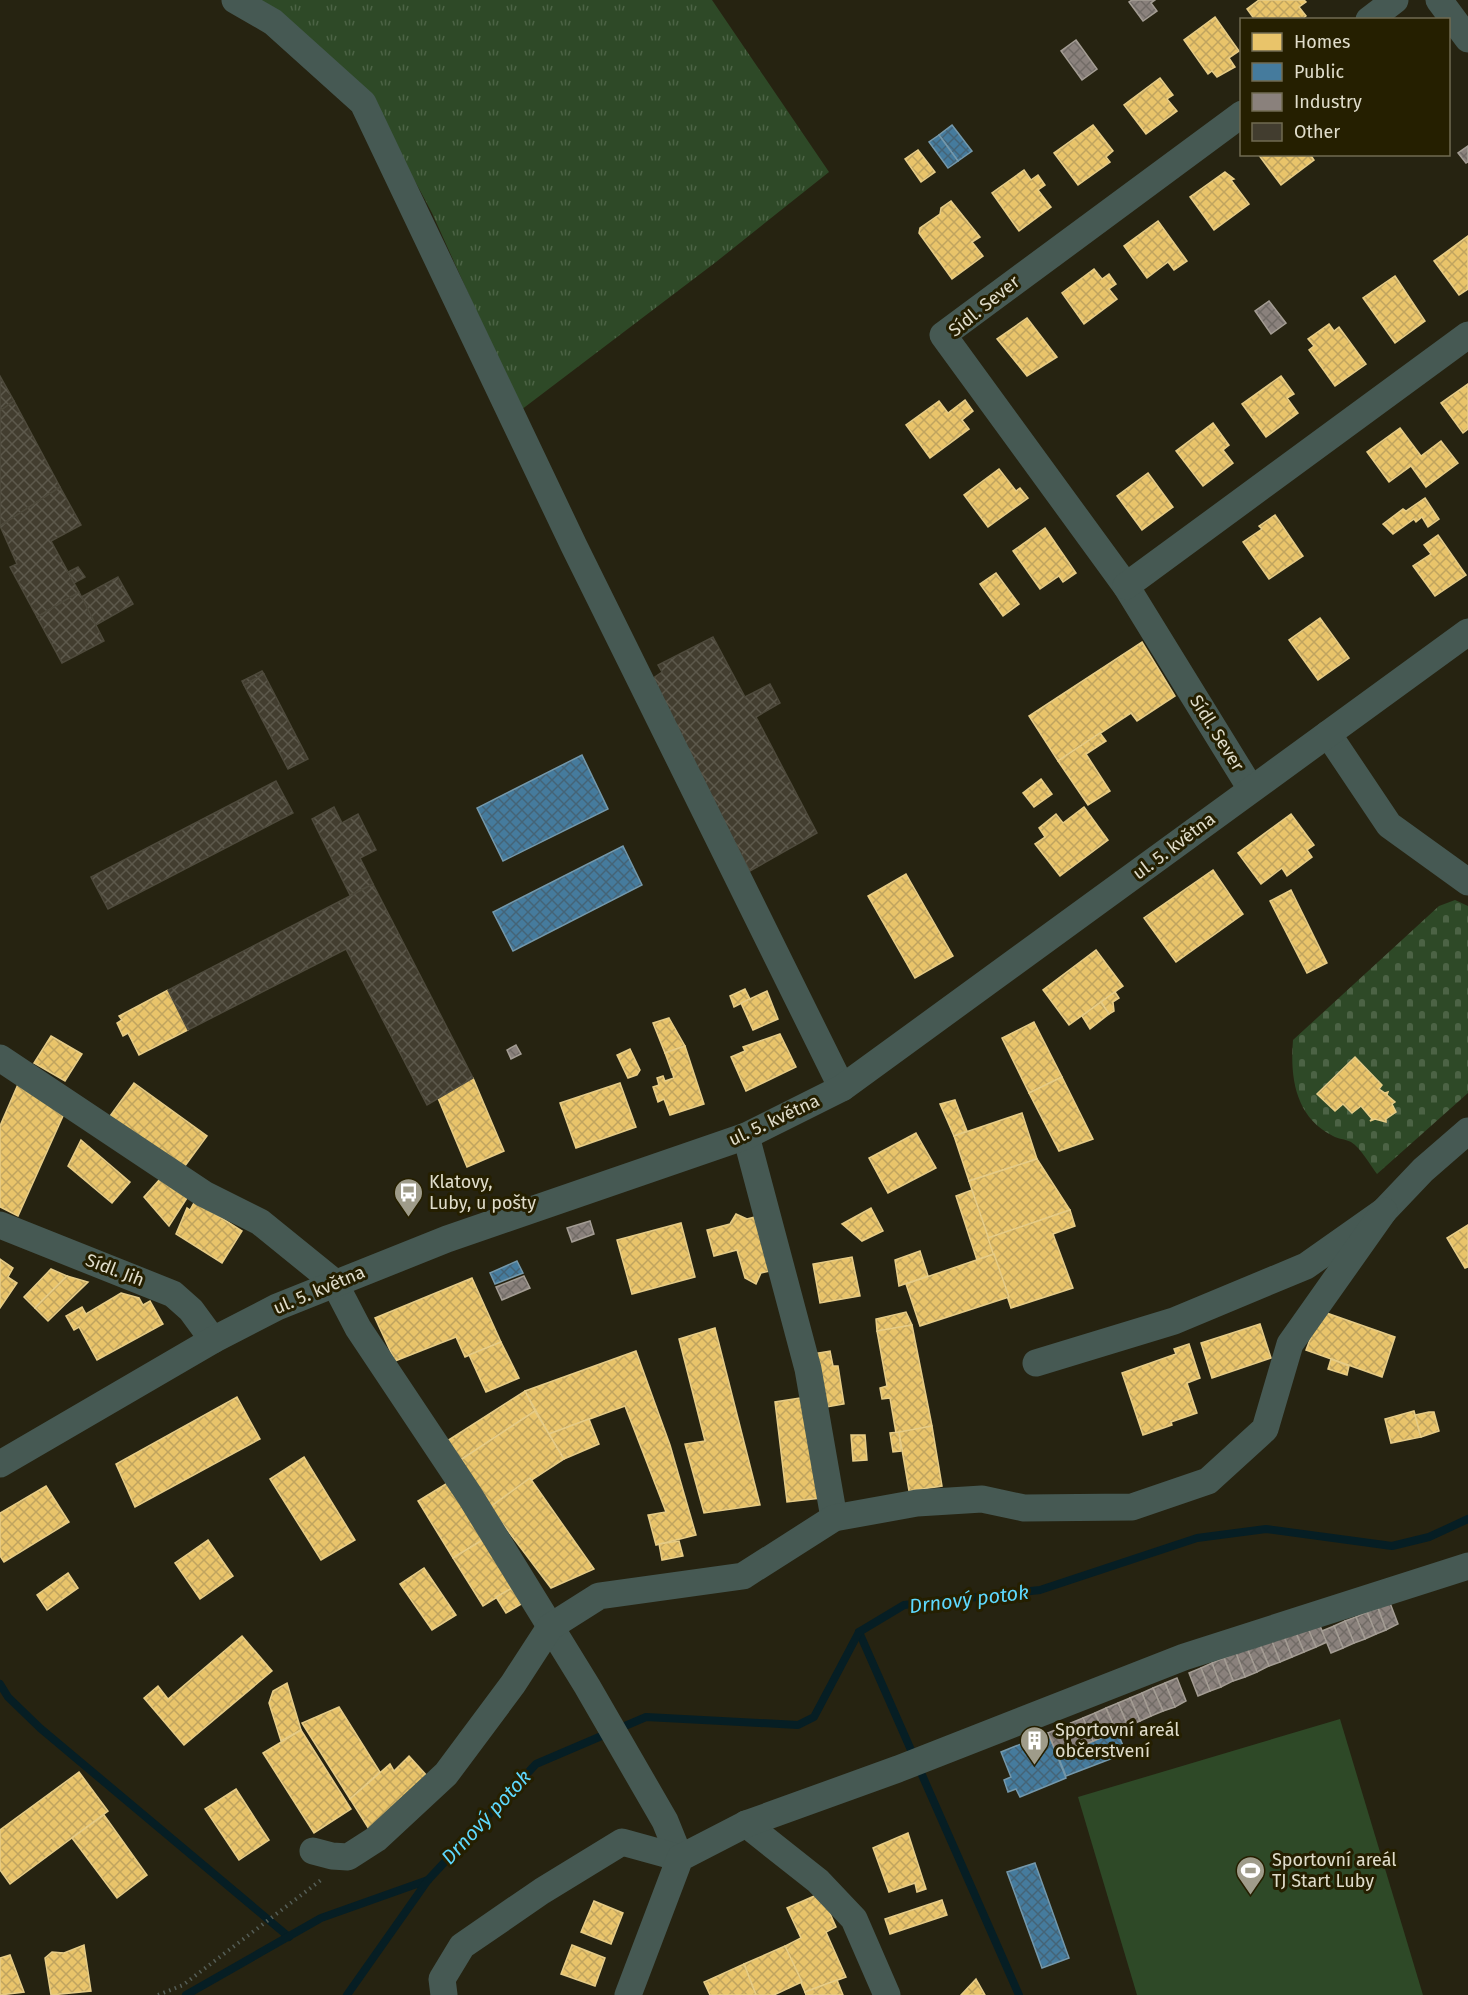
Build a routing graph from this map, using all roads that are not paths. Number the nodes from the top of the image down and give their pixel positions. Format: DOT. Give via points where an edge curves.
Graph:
graph roads {
  1 [pos="235,0"];
  2 [pos="1395,0"];
  3 [pos="1439,0"];
  4 [pos="1372,18"];
  5 [pos="1468,39"];
  6 [pos="1240,115"];
  7 [pos="1468,335"];
  8 [pos="1126,586"];
  9 [pos="1468,632"];
  10 [pos="1328,734"];
  11 [pos="1251,789"];
  12 [pos="1468,882"];
  13 [pos="0,1058"];
  14 [pos="842,1088"];
  15 [pos="1468,1131"];
  16 [pos="746,1136"];
  17 [pos="1384,1211"];
  18 [pos="0,1225"];
  19 [pos="334,1282"];
  20 [pos="213,1340"];
  21 [pos="1036,1363"];
  22 [pos="0,1464"];
  23 [pos="834,1518"];
  24 [pos="1468,1566"];
  25 [pos="550,1627"];
  26 [pos="746,1824"];
  27 [pos="313,1851"];
  28 [pos="680,1858"];
  29 [pos="444,1995"];
  30 [pos="628,1995"];
  31 [pos="887,1995"];
  1 -- 14 [label="street" via="273,22 363,103 574,546"];
  2 -- 4 [label="street"];
  3 -- 5 [label="street"];
  6 -- 8 [label="street, Sídl. Sever" via="943,334"];
  7 -- 8 [label="street"];
  8 -- 11 [label="street, Sídl. Sever"];
  9 -- 10 [label="street, ul. 5. května"];
  10 -- 11 [label="street, ul. 5. května"];
  10 -- 12 [label="street" via="1389,825"];
  11 -- 14 [label="street, ul. 5. května"];
  13 -- 19 [label="street" via="204,1194 260,1222"];
  14 -- 16 [label="street, ul. 5. května"];
  15 -- 17 [label="street"];
  16 -- 19 [label="street, ul. 5. května"];
  16 -- 23 [label="street" via="808,1369"];
  17 -- 21 [label="street" via="1306,1266 1174,1321"];
  17 -- 23 [label="street" via="1290,1344 1265,1429 1208,1481 1132,1507 1024,1508 982,1499 917,1503"];
  18 -- 20 [label="street, Sídl. Jih" via="173,1294 191,1310"];
  19 -- 20 [label="street, ul. 5. května"];
  19 -- 25 [label="street" via="358,1328 470,1496"];
  20 -- 22 [label="street, ul. 5. května"];
  23 -- 25 [label="street" via="743,1576 599,1596"];
  24 -- 26 [label="street" via="1184,1657 926,1759"];
  25 -- 27 [label="street" via="446,1774 376,1839 348,1857"];
  25 -- 28 [label="street" via="637,1769"];
  26 -- 28 [label="street"];
  26 -- 31 [label="street" via="818,1881 854,1919"];
  28 -- 29 [label="street" via="622,1842 462,1946 442,1979"];
  28 -- 30 [label="street"];
}
